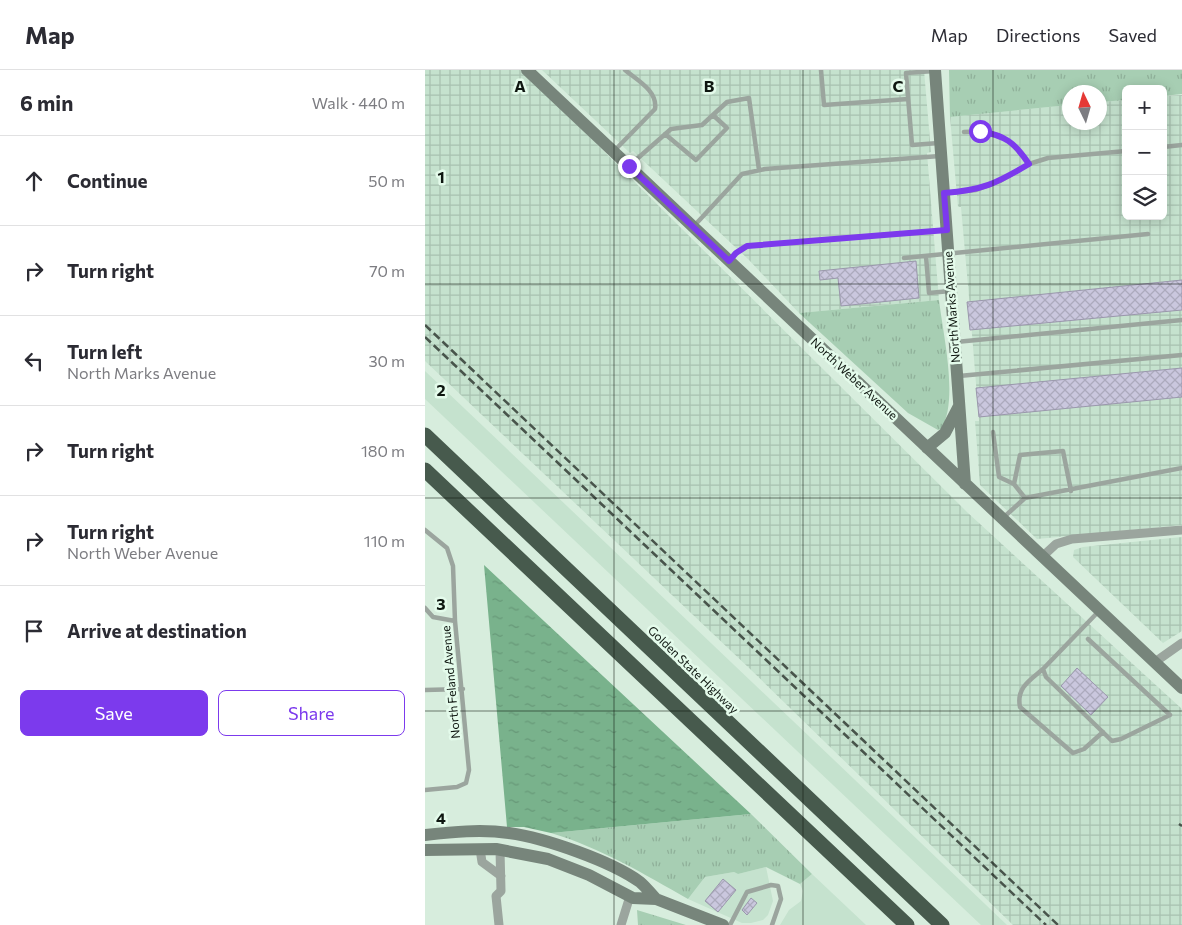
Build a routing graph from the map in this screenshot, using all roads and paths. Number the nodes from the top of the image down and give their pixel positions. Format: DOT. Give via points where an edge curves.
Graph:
graph roads {
  1 [pos="527,70"];
  2 [pos="625,70"];
  3 [pos="821,70"];
  4 [pos="935,71"];
  5 [pos="906,72"];
  6 [pos="908,99"];
  7 [pos="713,115"];
  8 [pos="964,132"];
  9 [pos="665,134"];
  10 [pos="1182,145"];
  11 [pos="1167,147"];
  12 [pos="941,149"];
  13 [pos="1122,151"];
  14 [pos="613,152"];
  15 [pos="1029,164"];
  16 [pos="629,166"];
  17 [pos="759,170"];
  18 [pos="944,193"];
  19 [pos="693,227"];
  20 [pos="947,230"];
  21 [pos="1148,234"];
  22 [pos="949,254"];
  23 [pos="925,256"];
  24 [pos="904,258"];
  25 [pos="729,261"];
  26 [pos="951,290"];
  27 [pos="1182,320"];
  28 [pos="955,343"];
  29 [pos="1182,355"];
  30 [pos="957,376"];
  31 [pos="959,406"];
  32 [pos="993,432"];
  33 [pos="425,435"];
  34 [pos="927,448"];
  35 [pos="1182,468"];
  36 [pos="425,470"];
  37 [pos="965,484"];
  38 [pos="1014,484"];
  39 [pos="1071,491"];
  40 [pos="1025,498"];
  41 [pos="1003,518"];
  42 [pos="425,530"];
  43 [pos="1182,530"];
  44 [pos="1043,556"];
  45 [pos="425,608"];
  46 [pos="1100,610"];
  47 [pos="455,621"];
  48 [pos="1088,640"];
  49 [pos="1182,643"];
  50 [pos="1155,662"];
  51 [pos="1043,668"];
  52 [pos="1182,688"];
  53 [pos="463,689"];
  54 [pos="425,692"];
  55 [pos="1103,732"];
  56 [pos="425,790"];
  57 [pos="425,835"];
  58 [pos="480,849"];
  59 [pos="425,850"];
  60 [pos="500,850"];
  61 [pos="501,876"];
  62 [pos="630,896"];
  63 [pos="656,899"];
  64 [pos="499,925"];
  65 [pos="621,925"];
  66 [pos="723,925"];
  67 [pos="730,925"];
  68 [pos="772,925"];
  69 [pos="907,925"];
  70 [pos="941,925"];
  1 -- 14 [label="main road, North Weber Avenue"];
  2 -- 14 [label="lane" via="653,93 656,103 655,109"];
  3 -- 6 [label="lane" via="824,105"];
  4 -- 5 [label="lane"];
  4 -- 12 [label="main road, North Marks Avenue"];
  5 -- 6 [label="lane"];
  6 -- 12 [label="lane" via="912,145"];
  7 -- 9 [label="lane" via="702,125 671,129"];
  7 -- 9 [label="lane" via="727,128 696,160"];
  7 -- 17 [label="lane" via="727,102 749,98"];
  8 -- 15 [label="lane" via="1001,135 1017,147"];
  9 -- 16 [label="lane"];
  10 -- 11 [label="lane"];
  12 -- 17 [label="lane"];
  12 -- 18 [label="main road, North Marks Avenue"];
  13 -- 15 [label="lane" via="1048,158"];
  14 -- 16 [label="main road, North Weber Avenue"];
  15 -- 18 [label="lane" via="1001,181 976,190"];
  16 -- 19 [label="main road, North Weber Avenue"];
  17 -- 19 [label="lane" via="742,174"];
  18 -- 20 [label="main road, North Marks Avenue"];
  19 -- 25 [label="main road, North Weber Avenue"];
  20 -- 22 [label="main road, North Marks Avenue"];
  20 -- 25 [label="lane" via="747,246"];
  21 -- 22 [label="lane"];
  22 -- 23 [label="lane"];
  22 -- 26 [label="main road, North Marks Avenue"];
  23 -- 24 [label="lane"];
  23 -- 26 [label="lane" via="929,293"];
  25 -- 34 [label="main road, North Weber Avenue"];
  26 -- 28 [label="main road, North Marks Avenue"];
  27 -- 28 [label="lane"];
  28 -- 30 [label="main road, North Marks Avenue"];
  29 -- 30 [label="lane"];
  30 -- 31 [label="main road, North Marks Avenue"];
  31 -- 34 [label="main road" via="945,433"];
  31 -- 37 [label="main road, North Marks Avenue"];
  32 -- 38 [label="lane" via="999,477"];
  33 -- 70 [label="highway, Golden State Highway"];
  34 -- 37 [label="main road, North Weber Avenue"];
  35 -- 39 [label="lane"];
  36 -- 69 [label="highway"];
  37 -- 41 [label="main road, North Weber Avenue"];
  38 -- 39 [label="lane" via="1020,455 1063,451"];
  38 -- 40 [label="lane"];
  39 -- 40 [label="lane"];
  40 -- 41 [label="lane"];
  41 -- 44 [label="main road, North Weber Avenue"];
  42 -- 47 [label="lane, North Feland Avenue" via="447,548 453,566"];
  43 -- 44 [label="street" via="1072,539 1056,544"];
  44 -- 46 [label="main road, North Weber Avenue"];
  45 -- 47 [label="lane" via="433,617"];
  46 -- 50 [label="main road, North Weber Avenue"];
  46 -- 51 [label="lane"];
  47 -- 53 [label="lane, North Feland Avenue"];
  48 -- 55 [label="lane" via="1169,715 1121,739 1112,740"];
  49 -- 50 [label="street"];
  50 -- 52 [label="main road, North Weber Avenue"];
  51 -- 55 [label="lane" via="1046,677"];
  51 -- 55 [label="lane" via="1021,688 1020,707 1073,753 1084,749"];
  53 -- 54 [label="lane"];
  53 -- 56 [label="lane, North Feland Avenue" via="469,770 466,783 457,788"];
  57 -- 63 [label="main road" via="509,833 555,844 578,851 641,882"];
  58 -- 59 [label="main road"];
  58 -- 60 [label="main road"];
  58 -- 61 [label="street" via="482,862"];
  60 -- 61 [label="street"];
  60 -- 62 [label="main road" via="528,854 567,866"];
  61 -- 64 [label="street" via="501,891 496,896"];
  62 -- 63 [label="main road"];
  62 -- 65 [label="street"];
  63 -- 66 [label="main road"];
  67 -- 68 [label="lane" via="747,892 771,885 778,886 781,898"];
}
